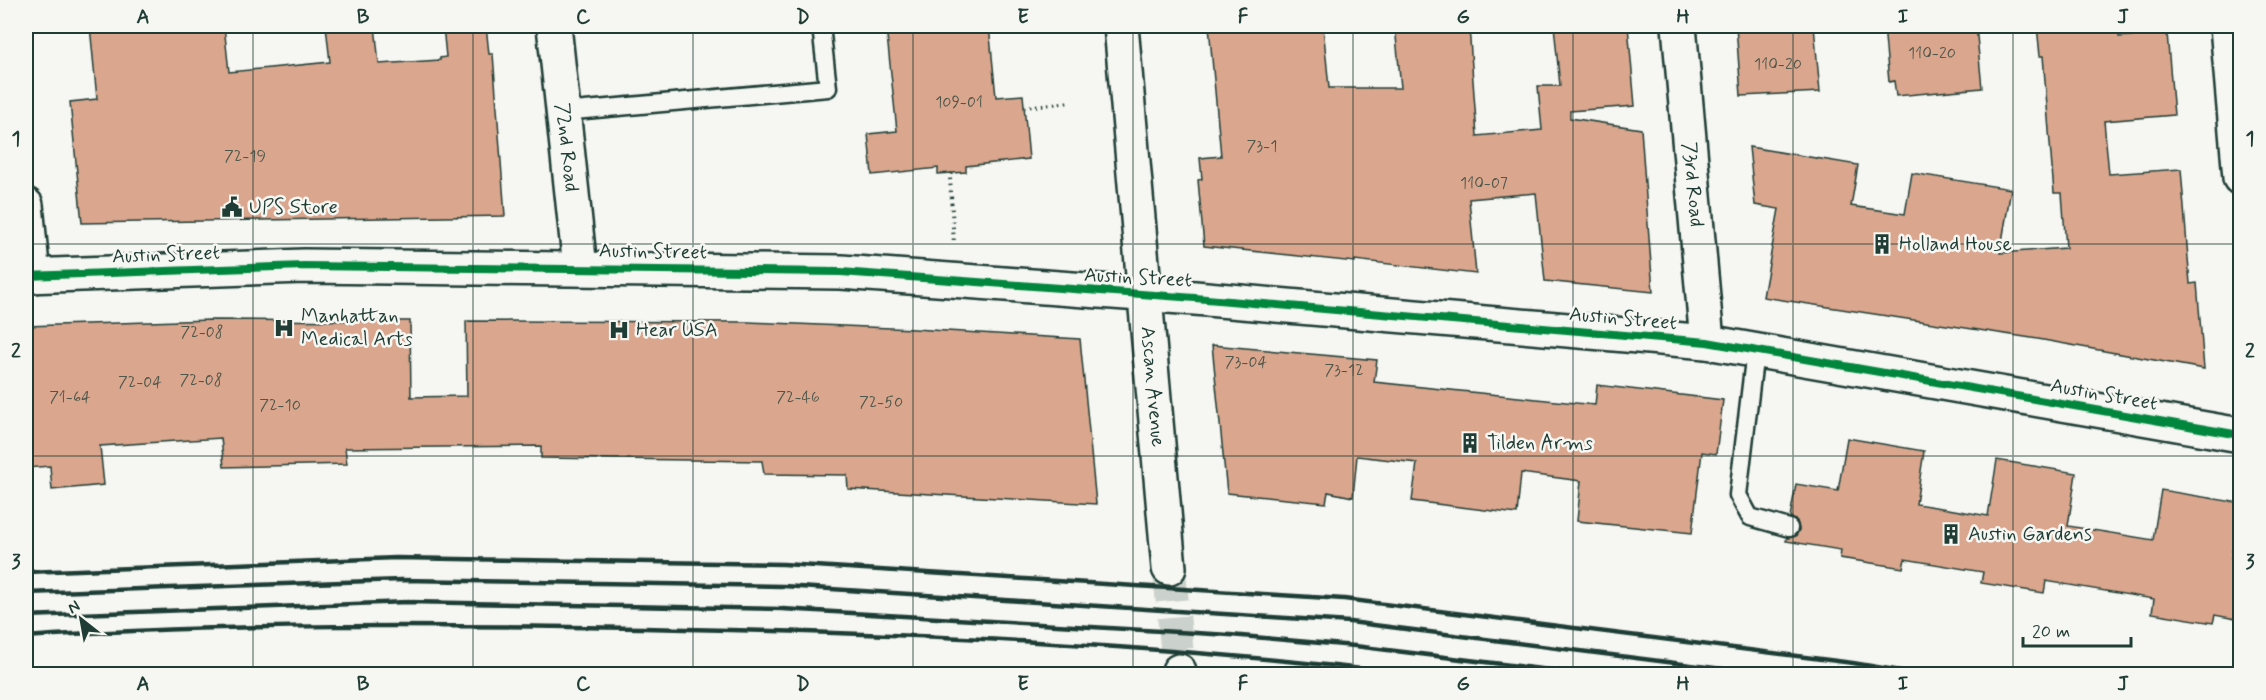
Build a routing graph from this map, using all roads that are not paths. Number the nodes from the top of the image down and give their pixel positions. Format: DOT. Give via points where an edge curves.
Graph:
graph roads {
  1 [pos="554,26"];
  2 [pos="821,26"];
  3 [pos="1120,26"];
  4 [pos="1679,26"];
  5 [pos="2227,26"];
  6 [pos="563,112"];
  7 [pos="2241,178"];
  8 [pos="26,206"];
  9 [pos="580,267"];
  10 [pos="29,276"];
  11 [pos="1143,294"];
  12 [pos="1707,342"];
  13 [pos="1755,351"];
  14 [pos="2241,435"];
  15 [pos="1789,528"];
  16 [pos="1169,568"];
  1 -- 6 [label="street, 72nd Road"];
  2 -- 6 [label="lane" via="828,88"];
  3 -- 11 [label="street, Ascan Avenue"];
  4 -- 12 [label="street, 73rd Road"];
  5 -- 7 [label="street"];
  6 -- 9 [label="street, 72nd Road"];
  8 -- 10 [label="street"];
  9 -- 10 [label="street, Austin Street" via="304,266"];
  9 -- 11 [label="street, Austin Street" via="841,272"];
  11 -- 12 [label="street, Austin Street"];
  11 -- 16 [label="street, Ascan Avenue"];
  12 -- 13 [label="street, Austin Street"];
  13 -- 14 [label="street, Austin Street"];
  13 -- 15 [label="lane" via="1738,495 1750,517"];
}
